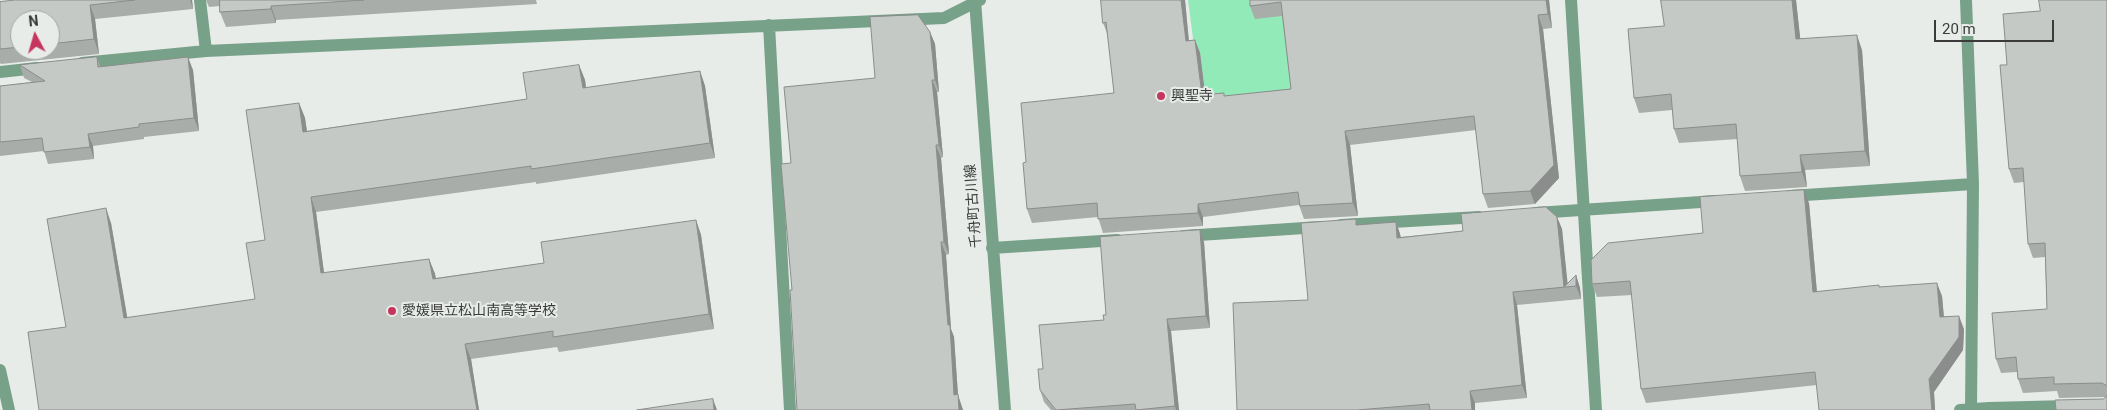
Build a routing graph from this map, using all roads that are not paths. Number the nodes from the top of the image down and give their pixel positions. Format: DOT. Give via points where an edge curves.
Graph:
graph roads {
  1 [pos="200,0"];
  2 [pos="1571,0"];
  3 [pos="1966,0"];
  4 [pos="977,1"];
  5 [pos="768,25"];
  6 [pos="206,51"];
  7 [pos="69,65"];
  8 [pos="49,67"];
  9 [pos="0,72"];
  10 [pos="1973,184"];
  11 [pos="1778,197"];
  12 [pos="1730,200"];
  13 [pos="1583,210"];
  14 [pos="1524,214"];
  15 [pos="1494,216"];
  16 [pos="1168,237"];
  17 [pos="1129,239"];
  18 [pos="992,248"];
  19 [pos="0,370"];
  20 [pos="2107,405"];
  21 [pos="9,410"];
  22 [pos="790,410"];
  23 [pos="1005,410"];
  24 [pos="1596,410"];
  25 [pos="1968,410"];
  1 -- 6 [label="street"];
  2 -- 13 [label="street"];
  3 -- 10 [label="street"];
  4 -- 5 [label="street" via="944,18"];
  4 -- 18 [label="street, 千舟町古川線"];
  5 -- 6 [label="street"];
  5 -- 22 [label="street"];
  6 -- 7 [label="street"];
  8 -- 9 [label="street"];
  10 -- 11 [label="street"];
  10 -- 25 [label="street"];
  12 -- 13 [label="street"];
  13 -- 14 [label="street"];
  13 -- 24 [label="street"];
  15 -- 16 [label="street"];
  17 -- 18 [label="street"];
  18 -- 23 [label="street, 千舟町古川線"];
  19 -- 21 [label="street"];
  20 -- 25 [label="street"];
}
